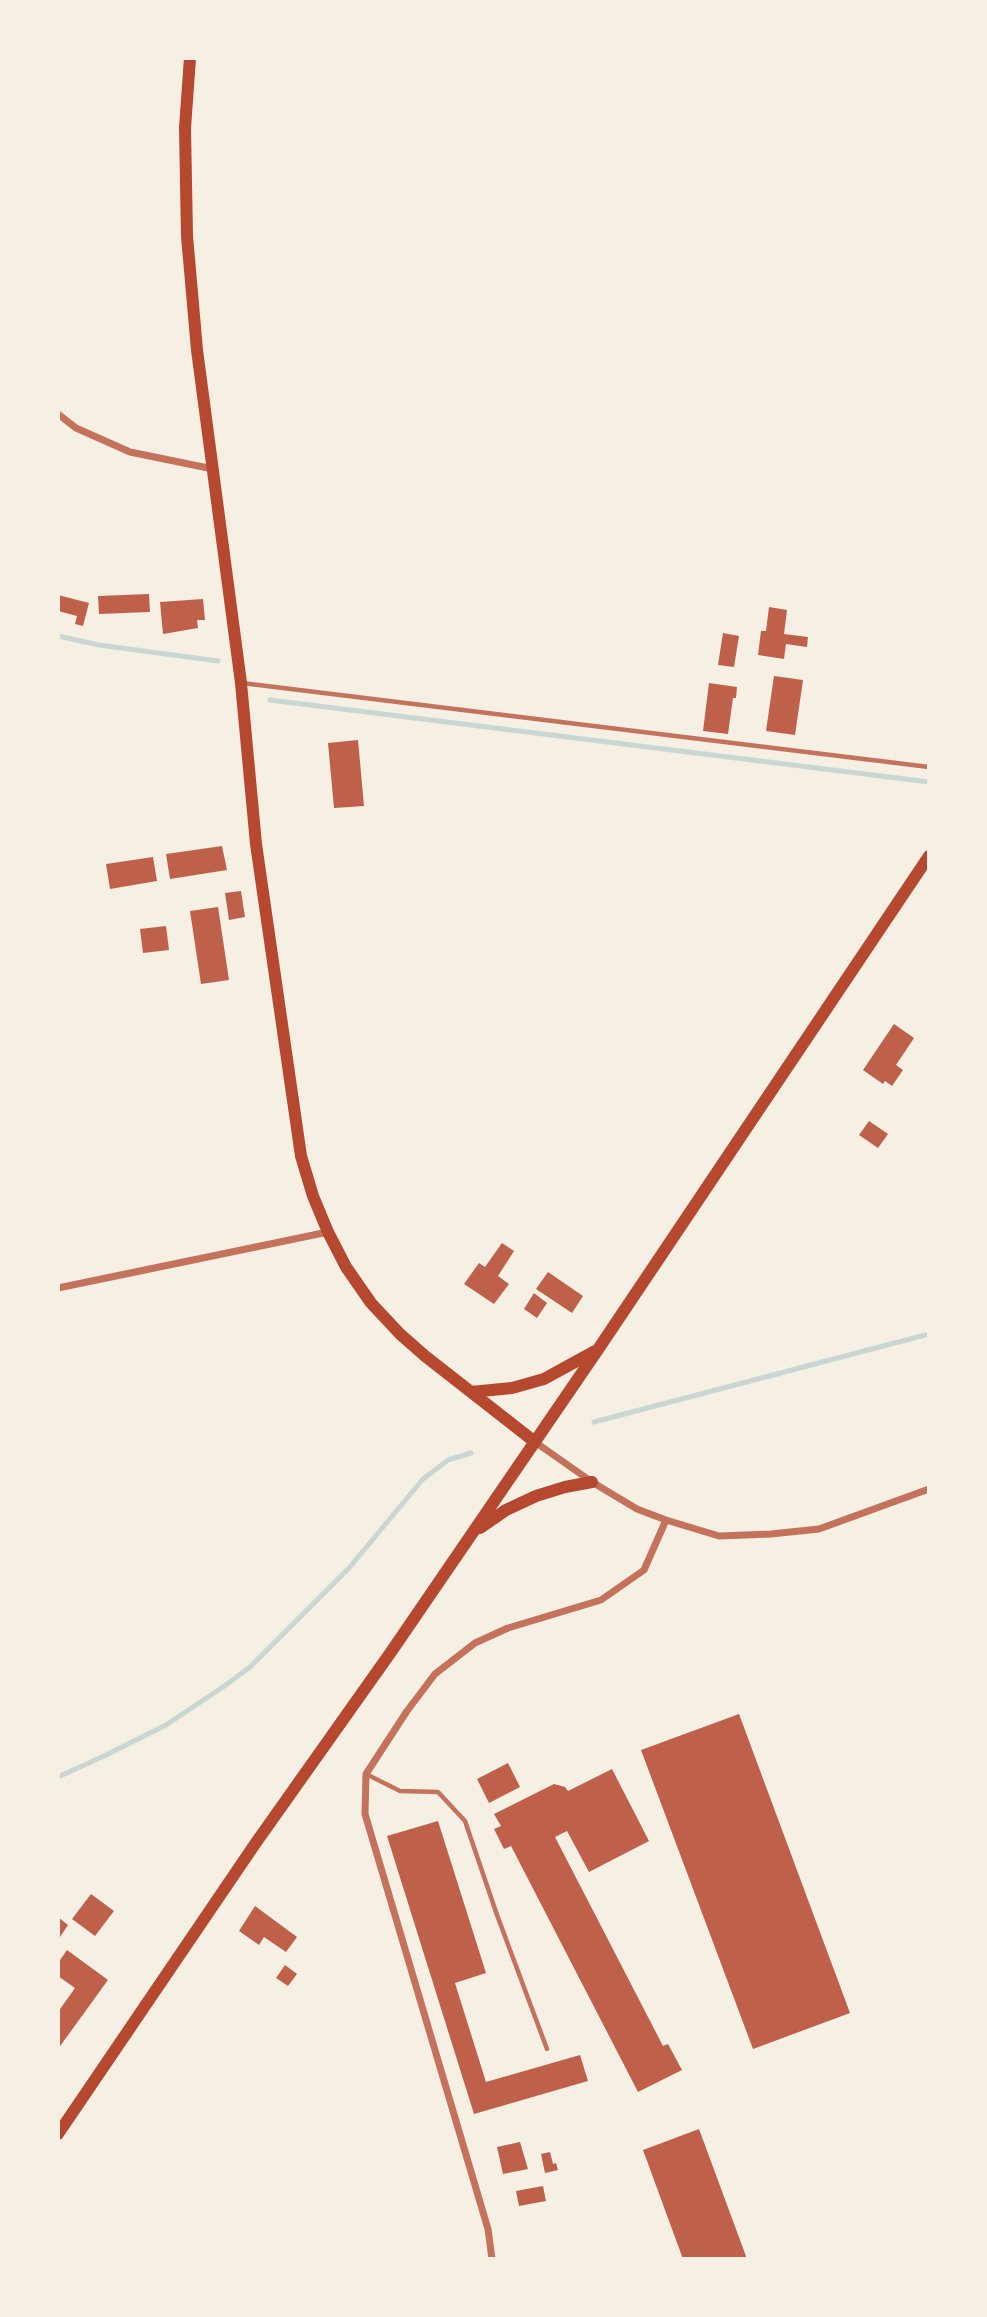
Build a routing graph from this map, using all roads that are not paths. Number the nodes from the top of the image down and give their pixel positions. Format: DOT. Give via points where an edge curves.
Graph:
graph roads {
  1 [pos="190,58"];
  2 [pos="58,415"];
  3 [pos="213,469"];
  4 [pos="241,683"];
  5 [pos="929,767"];
  6 [pos="929,856"];
  7 [pos="328,1232"];
  8 [pos="58,1288"];
  9 [pos="599,1348"];
  10 [pos="471,1392"];
  11 [pos="535,1442"];
  12 [pos="592,1482"];
  13 [pos="929,1489"];
  14 [pos="666,1520"];
  15 [pos="471,1534"];
  16 [pos="366,1774"];
  17 [pos="547,2049"];
  18 [pos="58,2134"];
  19 [pos="492,2259"];
  1 -- 3 [label="main road" via="185,128 187,236"];
  2 -- 3 [label="street" via="130,452"];
  3 -- 4 [label="main road"];
  4 -- 5 [label="lane"];
  4 -- 7 [label="main road" via="256,844 292,1104 301,1156"];
  6 -- 9 [label="main road"];
  7 -- 8 [label="street"];
  7 -- 10 [label="main road" via="371,1303 400,1334"];
  9 -- 10 [label="main road" via="544,1379"];
  9 -- 11 [label="main road"];
  10 -- 11 [label="main road"];
  11 -- 12 [label="street"];
  11 -- 15 [label="main road"];
  12 -- 14 [label="street"];
  12 -- 15 [label="main road" via="536,1496"];
  13 -- 14 [label="street" via="819,1529 719,1536"];
  14 -- 16 [label="street" via="644,1570 601,1600 508,1628 475,1643 435,1674"];
  15 -- 18 [label="main road"];
  16 -- 17 [label="lane" via="400,1791 438,1792 465,1821"];
  16 -- 19 [label="street" via="365,1814 488,2229"];
}
